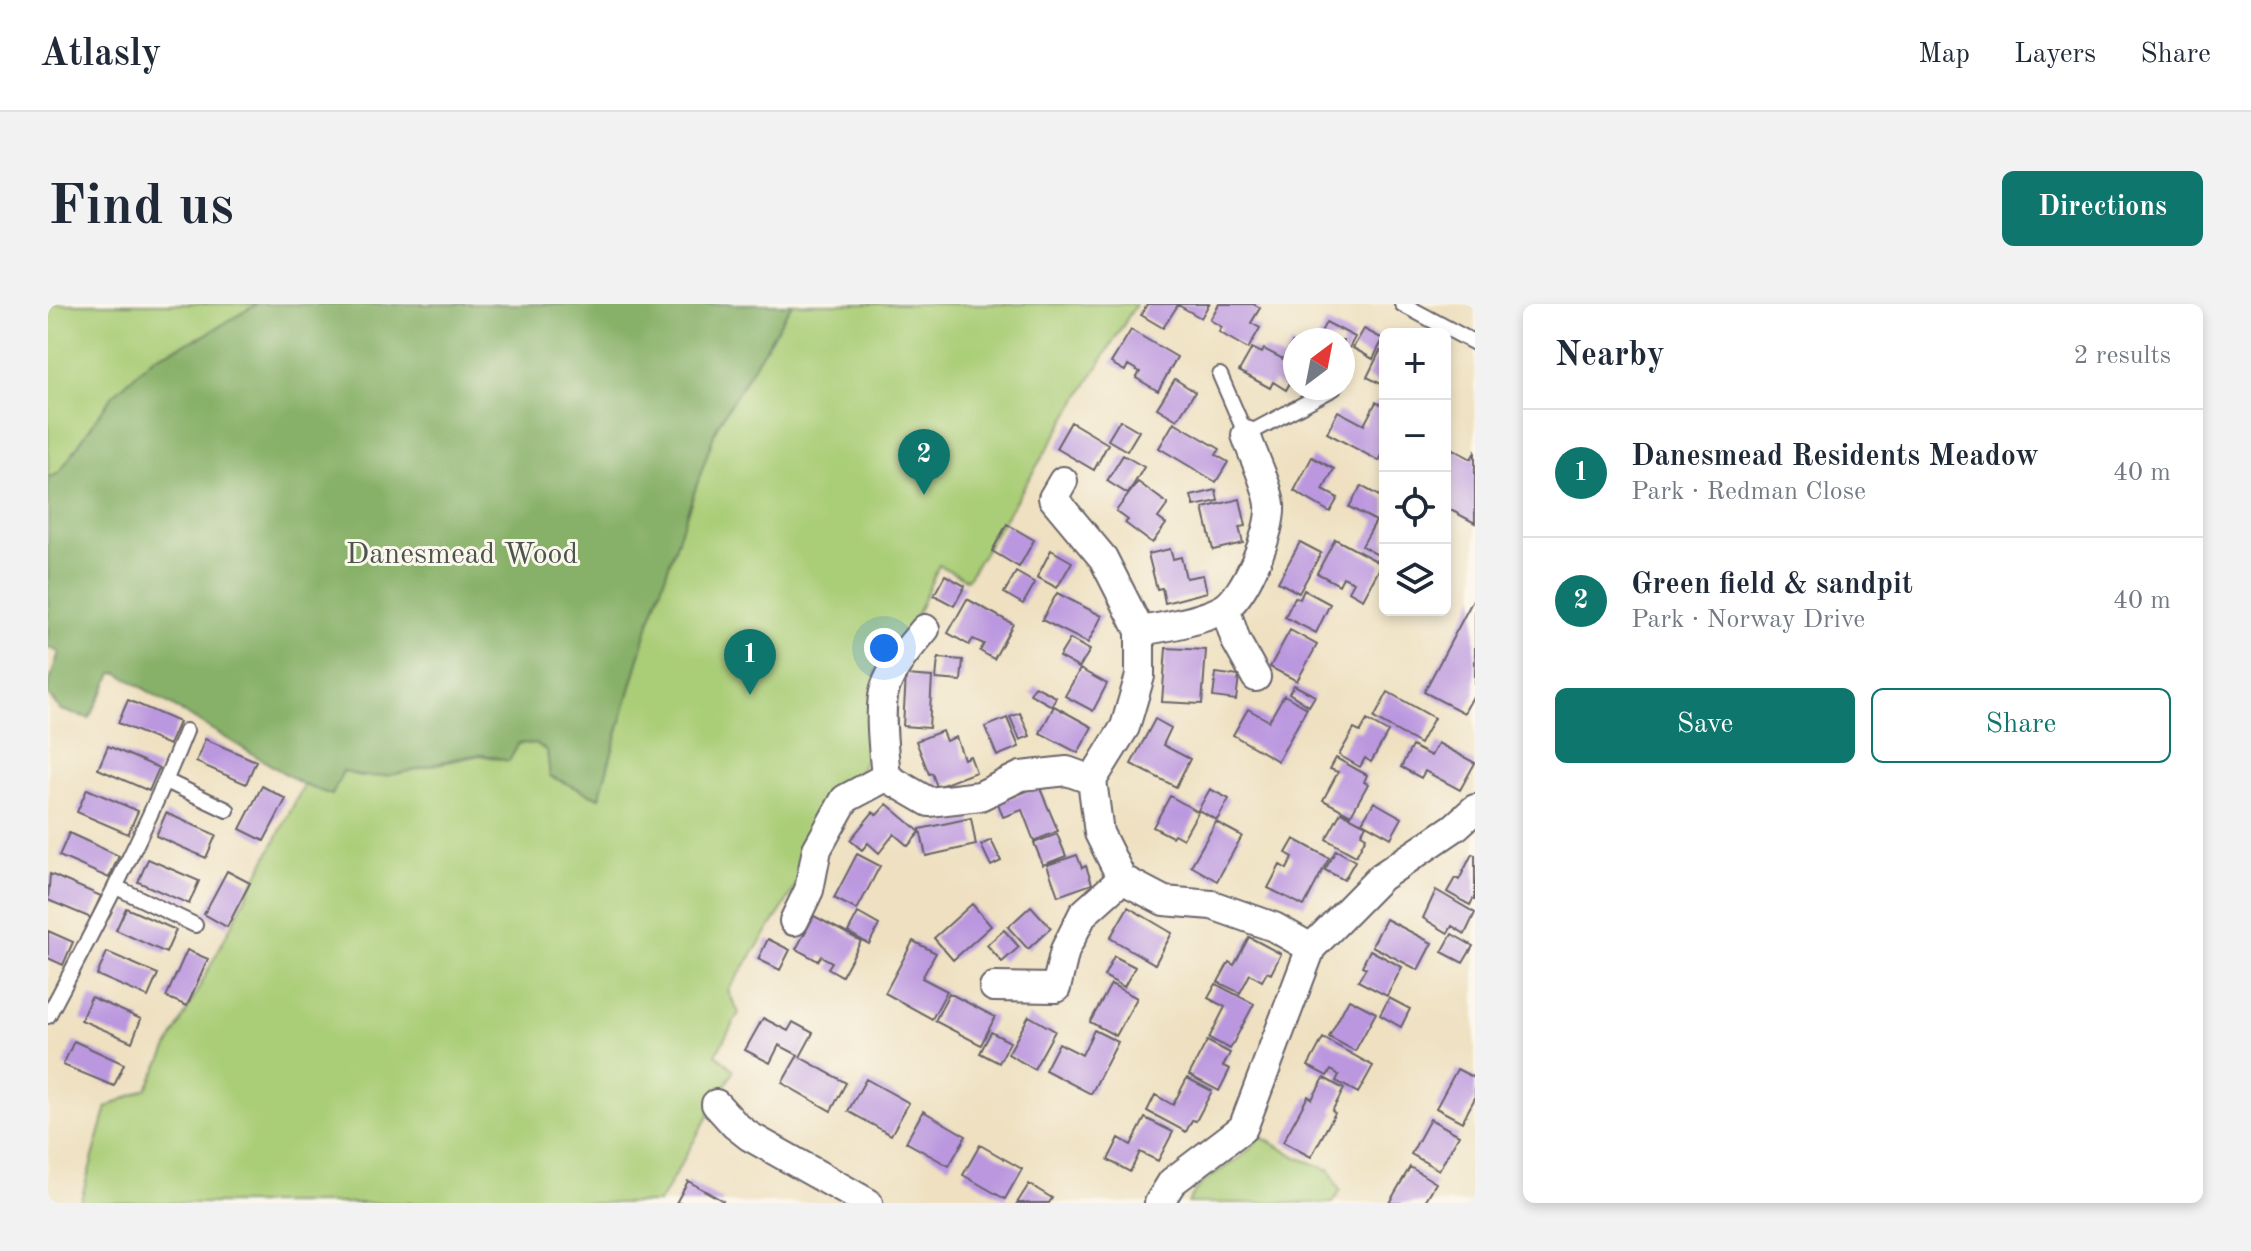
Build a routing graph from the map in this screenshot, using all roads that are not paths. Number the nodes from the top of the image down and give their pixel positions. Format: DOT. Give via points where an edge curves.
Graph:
graph roads {
  1 [pos="1402,304"];
  2 [pos="1475,343"];
  3 [pos="1220,375"];
  4 [pos="1312,400"];
  5 [pos="1246,435"];
  6 [pos="1063,481"];
  7 [pos="1225,608"];
  8 [pos="925,629"];
  9 [pos="1140,631"];
  10 [pos="1256,677"];
  11 [pos="186,731"];
  12 [pos="886,777"];
  13 [pos="1092,780"];
  14 [pos="166,781"];
  15 [pos="1475,809"];
  16 [pos="227,810"];
  17 [pos="1122,879"];
  18 [pos="116,887"];
  19 [pos="794,921"];
  20 [pos="195,925"];
  21 [pos="1311,948"];
  22 [pos="994,987"];
  23 [pos="48,1016"];
  24 [pos="716,1104"];
  25 [pos="868,1203"];
  26 [pos="1159,1203"];
  1 -- 2 [label="lane"];
  3 -- 5 [label="lane"];
  4 -- 5 [label="lane"];
  5 -- 7 [label="street" via="1270,504 1269,527 1250,575"];
  6 -- 9 [label="street" via="1053,498 1103,558"];
  7 -- 9 [label="street"];
  7 -- 10 [label="street"];
  8 -- 12 [label="street" via="884,689"];
  9 -- 13 [label="street" via="1140,676 1125,727"];
  11 -- 14 [label="lane"];
  12 -- 13 [label="street" via="929,802 980,796 1021,776 1067,771"];
  12 -- 19 [label="street" via="845,799 817,849 809,890"];
  13 -- 17 [label="street" via="1099,833"];
  14 -- 16 [label="lane"];
  14 -- 18 [label="lane"];
  15 -- 21 [label="street" via="1381,877"];
  17 -- 21 [label="street" via="1164,901 1212,905"];
  17 -- 22 [label="street" via="1083,914 1065,950 1059,997"];
  18 -- 20 [label="lane"];
  18 -- 23 [label="lane"];
  21 -- 26 [label="street" via="1243,1128 1172,1182"];
  24 -- 25 [label="street" via="749,1136"];
}
